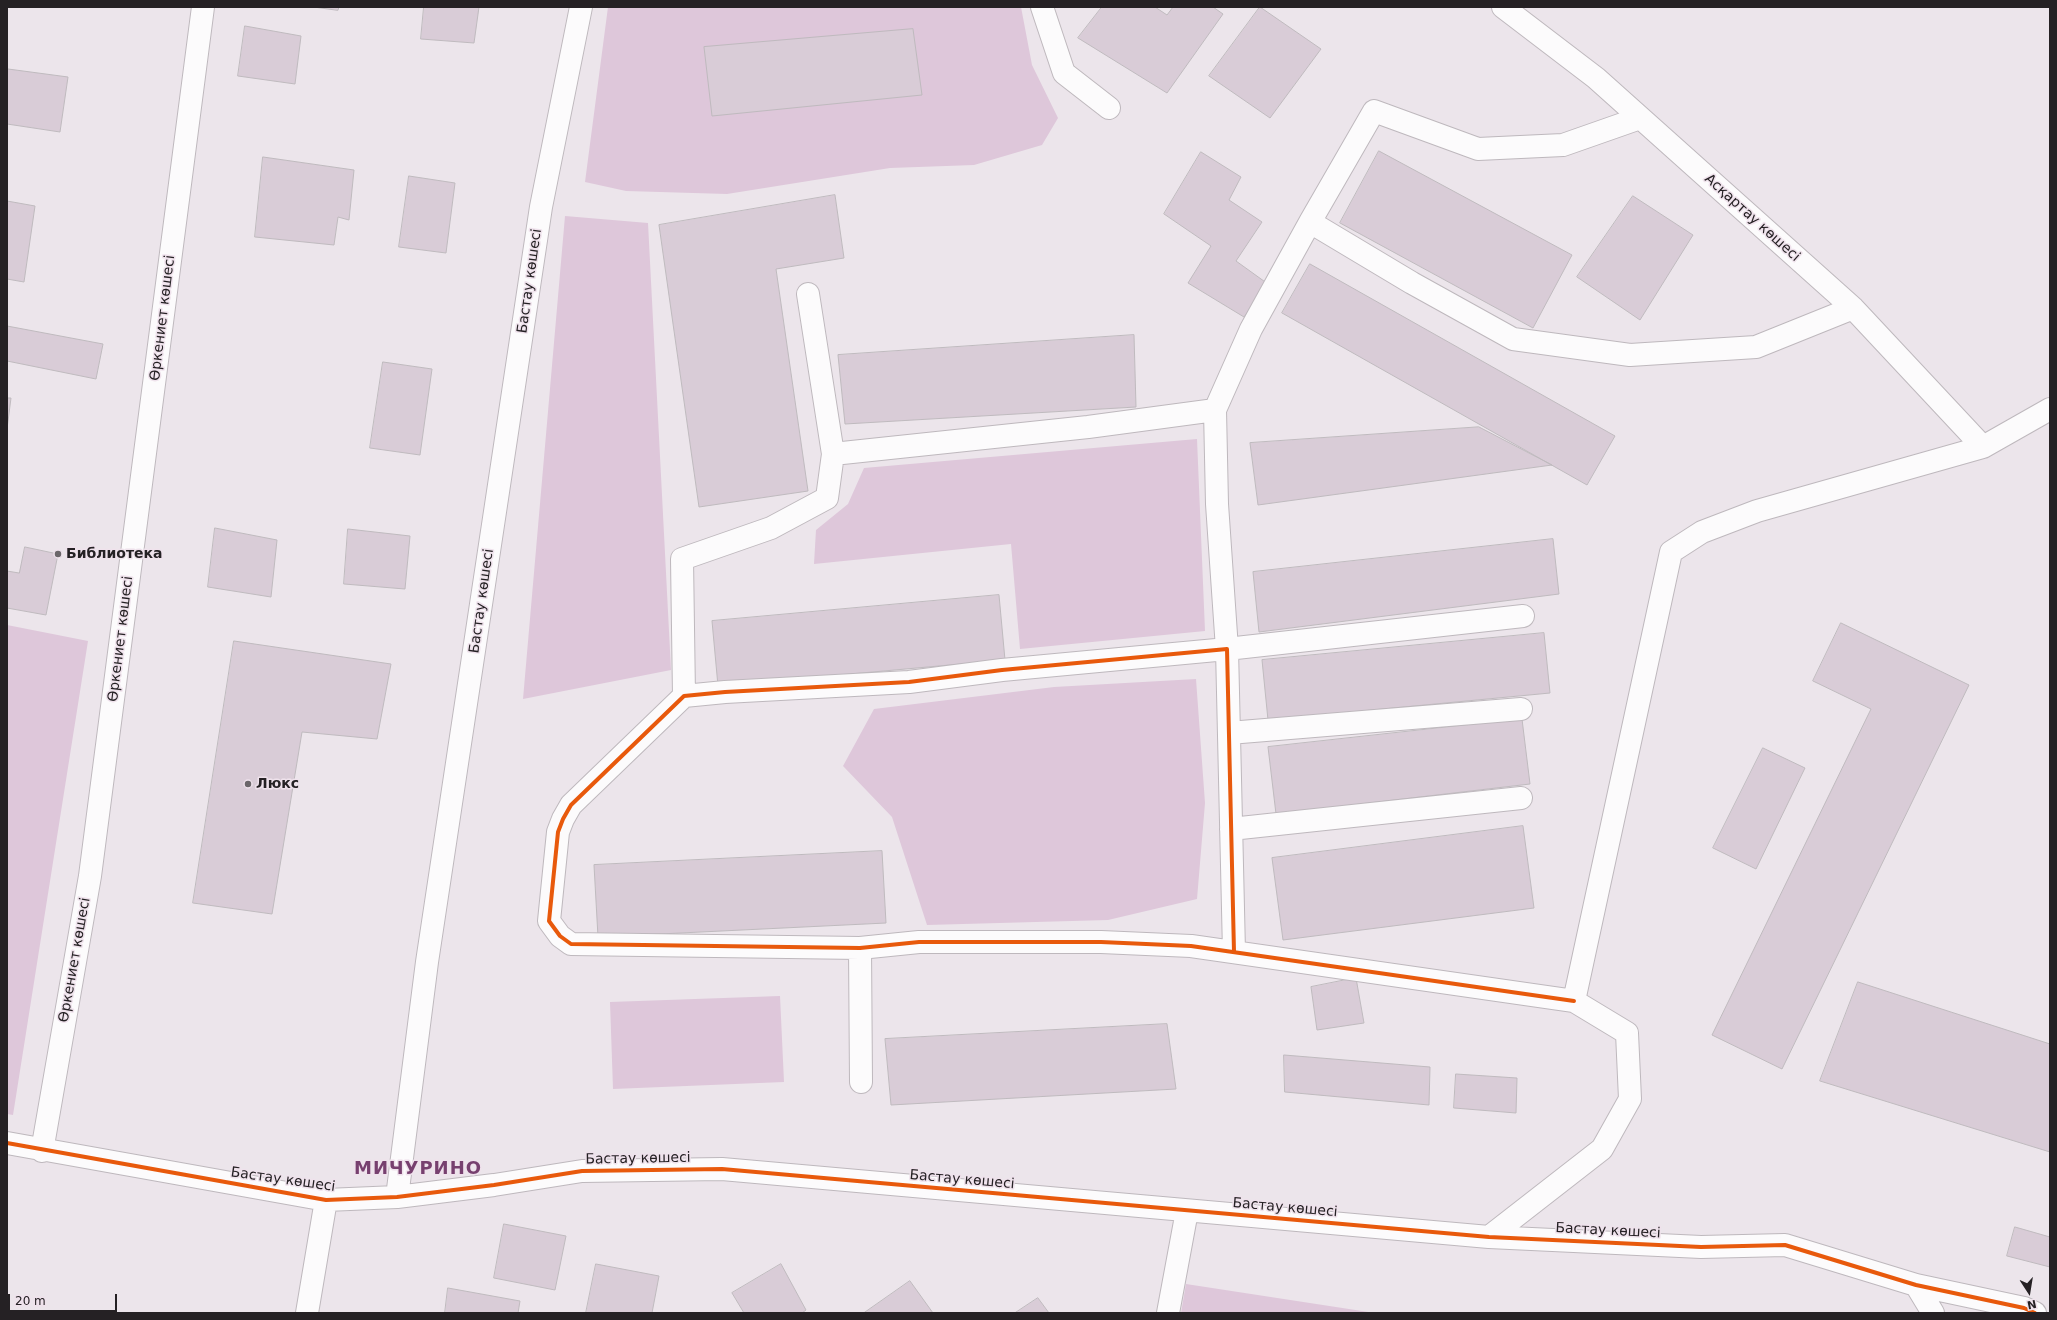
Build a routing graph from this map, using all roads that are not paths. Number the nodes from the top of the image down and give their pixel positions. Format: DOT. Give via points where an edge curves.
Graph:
graph roads {
  1 [pos="203,7"];
  2 [pos="581,7"];
  3 [pos="1042,7"];
  4 [pos="1503,7"];
  5 [pos="1109,108"];
  6 [pos="1640,118"];
  7 [pos="1310,222"];
  8 [pos="808,294"];
  9 [pos="1853,308"];
  10 [pos="2050,409"];
  11 [pos="1215,410"];
  12 [pos="1983,447"];
  13 [pos="833,454"];
  14 [pos="1523,616"];
  15 [pos="1227,649"];
  16 [pos="684,696"];
  17 [pos="1521,708"];
  18 [pos="1229,733"];
  19 [pos="1521,798"];
  20 [pos="1231,829"];
  21 [pos="860,948"];
  22 [pos="1234,952"];
  23 [pos="1574,1002"];
  24 [pos="861,1082"];
  25 [pos="7,1143"];
  26 [pos="42,1150"];
  27 [pos="397,1197"];
  28 [pos="326,1200"];
  29 [pos="1187,1211"];
  30 [pos="1489,1237"];
  31 [pos="1916,1285"];
  32 [pos="307,1313"];
  33 [pos="1168,1313"];
  34 [pos="1933,1313"];
  35 [pos="2035,1313"];
  1 -- 26 [label="street, Өркениет көшесі" via="90,876"];
  2 -- 27 [label="street, Бастау көшесі" via="541,207 427,962"];
  3 -- 5 [label="street" via="1064,73"];
  4 -- 6 [label="street, Асқартау көшесі" via="1596,78"];
  6 -- 7 [label="street" via="1563,145 1478,149 1374,111"];
  6 -- 9 [label="street, Асқартау көшесі"];
  7 -- 9 [label="street" via="1513,339 1630,355 1756,347"];
  7 -- 11 [label="street" via="1251,328"];
  8 -- 13 [label="street"];
  9 -- 12 [label="street, Асқартау көшесі"];
  10 -- 12 [label="street"];
  11 -- 13 [label="street" via="1088,427"];
  11 -- 15 [label="street" via="1217,504"];
  12 -- 23 [label="street" via="1757,512 1702,532 1671,552"];
  13 -- 16 [label="street" via="827,498 771,528 682,559"];
  14 -- 15 [label="street"];
  15 -- 16 [label="street" via="1002,670 909,682"];
  15 -- 18 [label="street"];
  16 -- 21 [label="street" via="571,805 558,832 549,921 571,944"];
  17 -- 18 [label="street"];
  18 -- 20 [label="street"];
  19 -- 20 [label="street"];
  20 -- 22 [label="street"];
  21 -- 22 [label="street" via="918,942 1101,942 1191,946"];
  21 -- 24 [label="street"];
  22 -- 23 [label="street"];
  23 -- 30 [label="street" via="1627,1033 1630,1099 1602,1149"];
  25 -- 26 [label="street, Бастау көшесі"];
  26 -- 28 [label="street, Бастау көшесі"];
  27 -- 28 [label="street, Бастау көшесі"];
  27 -- 29 [label="street, Бастау көшесі" via="582,1171 722,1169"];
  28 -- 32 [label="street"];
  29 -- 30 [label="street, Бастау көшесі"];
  29 -- 33 [label="street"];
  30 -- 31 [label="street, Бастау көшесі" via="1701,1247 1785,1245"];
  31 -- 34 [label="street"];
  31 -- 35 [label="street, Бастау көшесі" via="2024,1308"];
}
